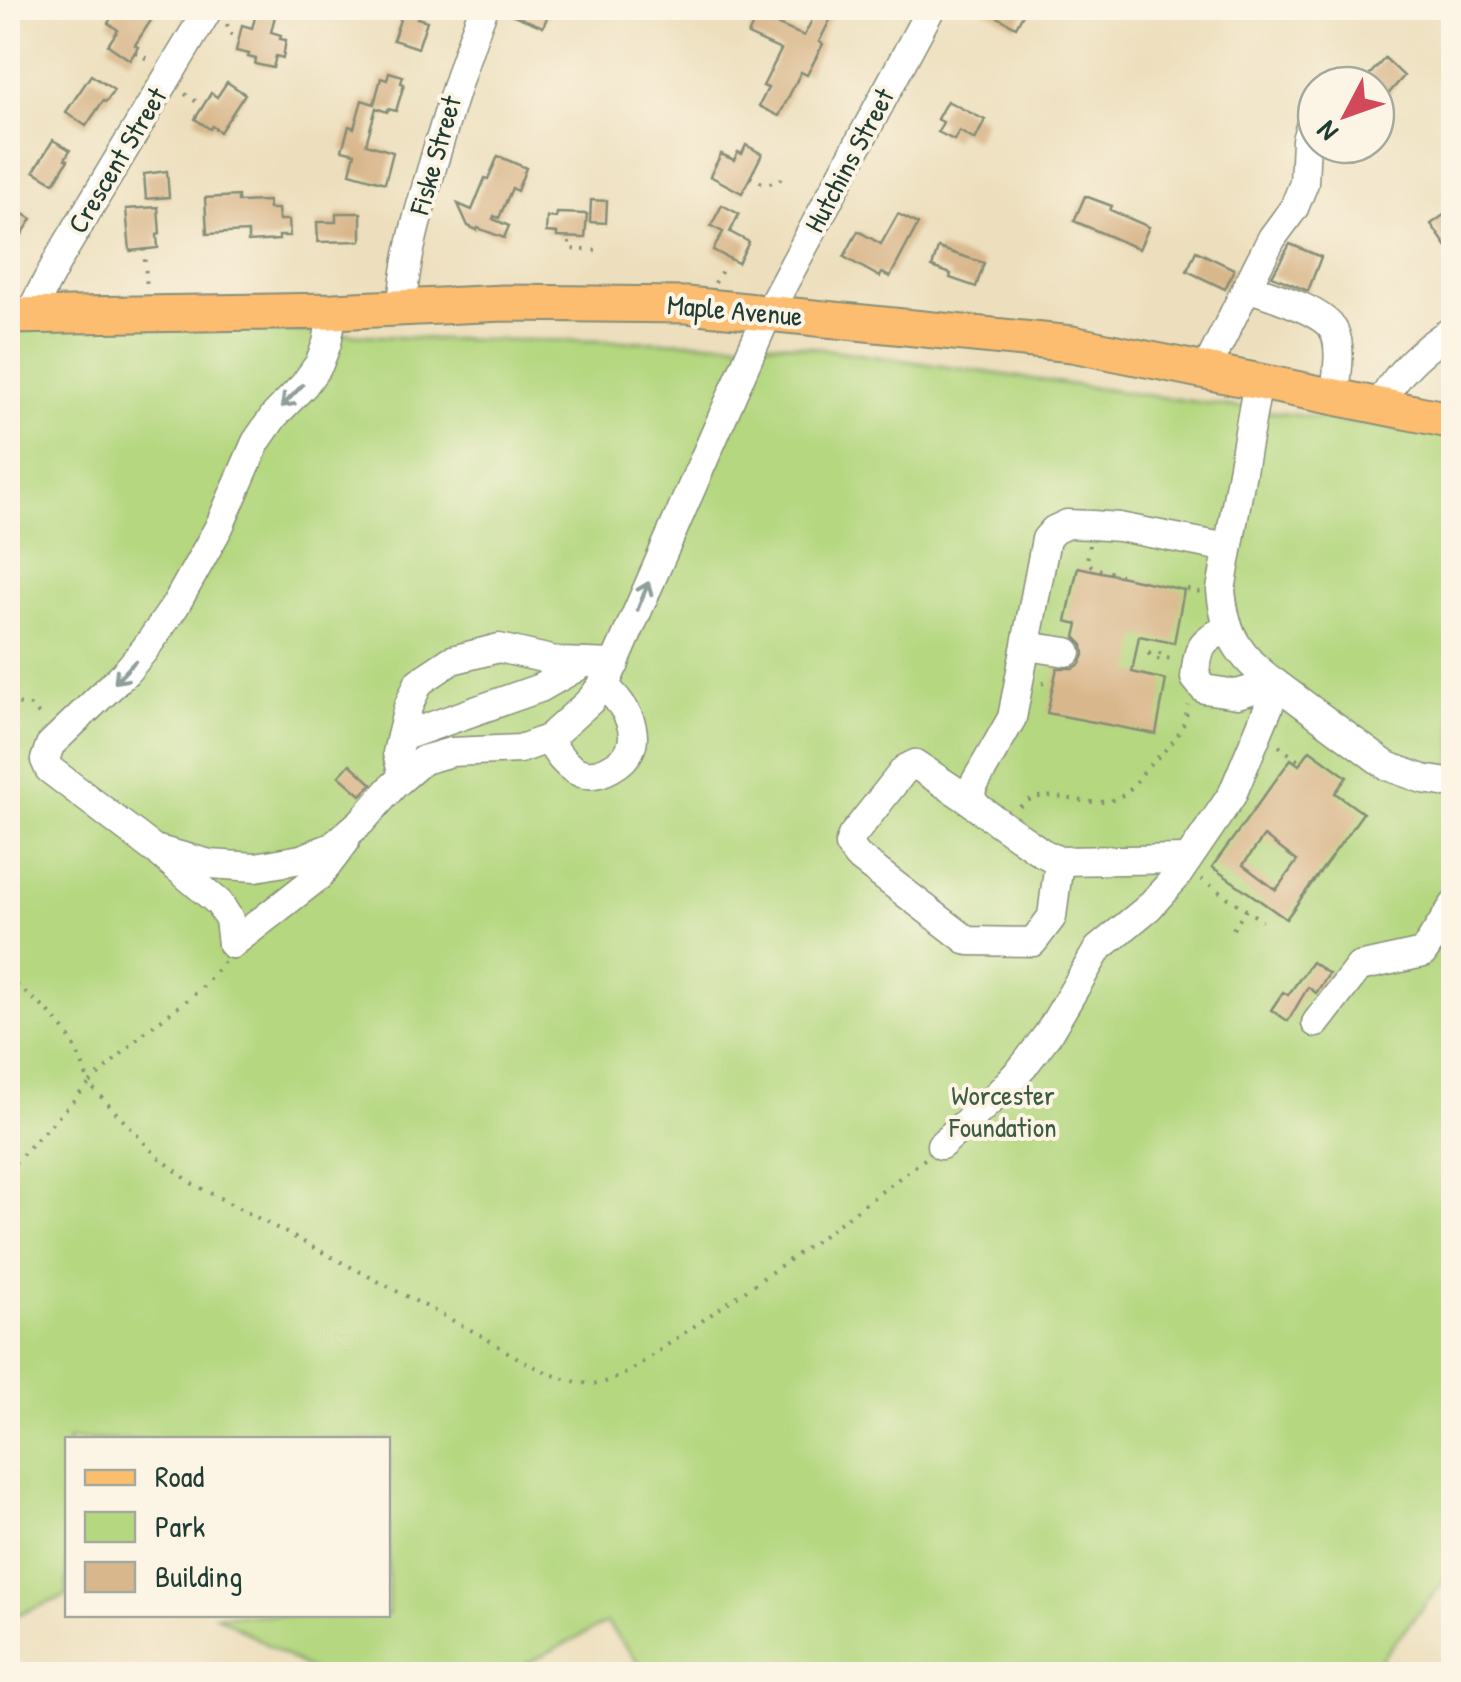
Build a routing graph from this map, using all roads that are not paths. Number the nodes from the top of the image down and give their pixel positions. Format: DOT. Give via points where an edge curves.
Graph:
graph roads {
  1 [pos="484,8"];
  2 [pos="930,8"];
  3 [pos="218,12"];
  4 [pos="1305,165"];
  5 [pos="1248,286"];
  6 [pos="402,306"];
  7 [pos="333,311"];
  8 [pos="768,314"];
  9 [pos="18,316"];
  10 [pos="1454,328"];
  11 [pos="1206,370"];
  12 [pos="1258,381"];
  13 [pos="1335,397"];
  14 [pos="1379,406"];
  15 [pos="1454,421"];
  16 [pos="1228,548"];
  17 [pos="1228,629"];
  18 [pos="1026,646"];
  19 [pos="1067,652"];
  20 [pos="584,663"];
  21 [pos="609,674"];
  22 [pos="1275,683"];
  23 [pos="401,737"];
  24 [pos="548,740"];
  25 [pos="403,776"];
  26 [pos="1454,784"];
  27 [pos="975,804"];
  28 [pos="352,832"];
  29 [pos="154,849"];
  30 [pos="1059,861"];
  31 [pos="1192,868"];
  32 [pos="1454,904"];
  33 [pos="1316,1023"];
  34 [pos="941,1145"];
  1 -- 6 [label="street, Fiske Street" via="418,215"];
  2 -- 8 [label="street, Hutchins Street"];
  3 -- 9 [label="street, Crescent Street"];
  4 -- 5 [label="street" via="1294,208"];
  5 -- 11 [label="street"];
  5 -- 13 [label="street" via="1298,306 1334,331"];
  6 -- 7 [label="main road, Maple Avenue"];
  6 -- 8 [label="main road, Maple Avenue" via="648,303"];
  7 -- 9 [label="main road, Maple Avenue"];
  7 -- 29 [label="street, one-way" via="319,364 256,442 175,606 126,672 52,748 52,772"];
  8 -- 11 [label="main road, Maple Avenue" via="1072,344"];
  21 -- 8 [label="street, Hutchins Street, one-way"];
  10 -- 14 [label="street" via="1407,365"];
  11 -- 12 [label="main road, Maple Avenue"];
  12 -- 13 [label="main road, Maple Avenue"];
  12 -- 16 [label="street"];
  13 -- 14 [label="main road, Maple Avenue"];
  14 -- 15 [label="main road, Maple Avenue"];
  16 -- 17 [label="street" via="1221,590"];
  16 -- 18 [label="street" via="1119,527 1067,524 1054,530 1046,539"];
  17 -- 22 [label="street" via="1237,647"];
  17 -- 22 [label="street" via="1210,636 1198,652 1195,678 1204,689 1237,694"];
  18 -- 19 [label="street"];
  18 -- 27 [label="street" via="1012,718 972,788"];
  20 -- 21 [label="street"];
  20 -- 23 [label="street" via="540,688"];
  20 -- 23 [label="street" via="499,648 452,660 419,682"];
  21 -- 24 [label="street"];
  21 -- 24 [label="street" via="632,726 623,759 586,774 566,763"];
  22 -- 26 [label="street" via="1387,766"];
  22 -- 31 [label="street" via="1232,794"];
  23 -- 25 [label="street"];
  24 -- 25 [label="street" via="520,749 441,754"];
  25 -- 28 [label="street"];
  27 -- 30 [label="street"];
  27 -- 30 [label="street" via="915,764 849,846 968,941 1033,942 1052,916"];
  28 -- 29 [label="street" via="317,854 256,867 210,864"];
  28 -- 29 [label="street" via="319,876 232,944 219,903"];
  30 -- 31 [label="street"];
  31 -- 34 [label="street" via="1098,949 1016,1075"];
  32 -- 33 [label="street" via="1423,953 1360,967"];
}
